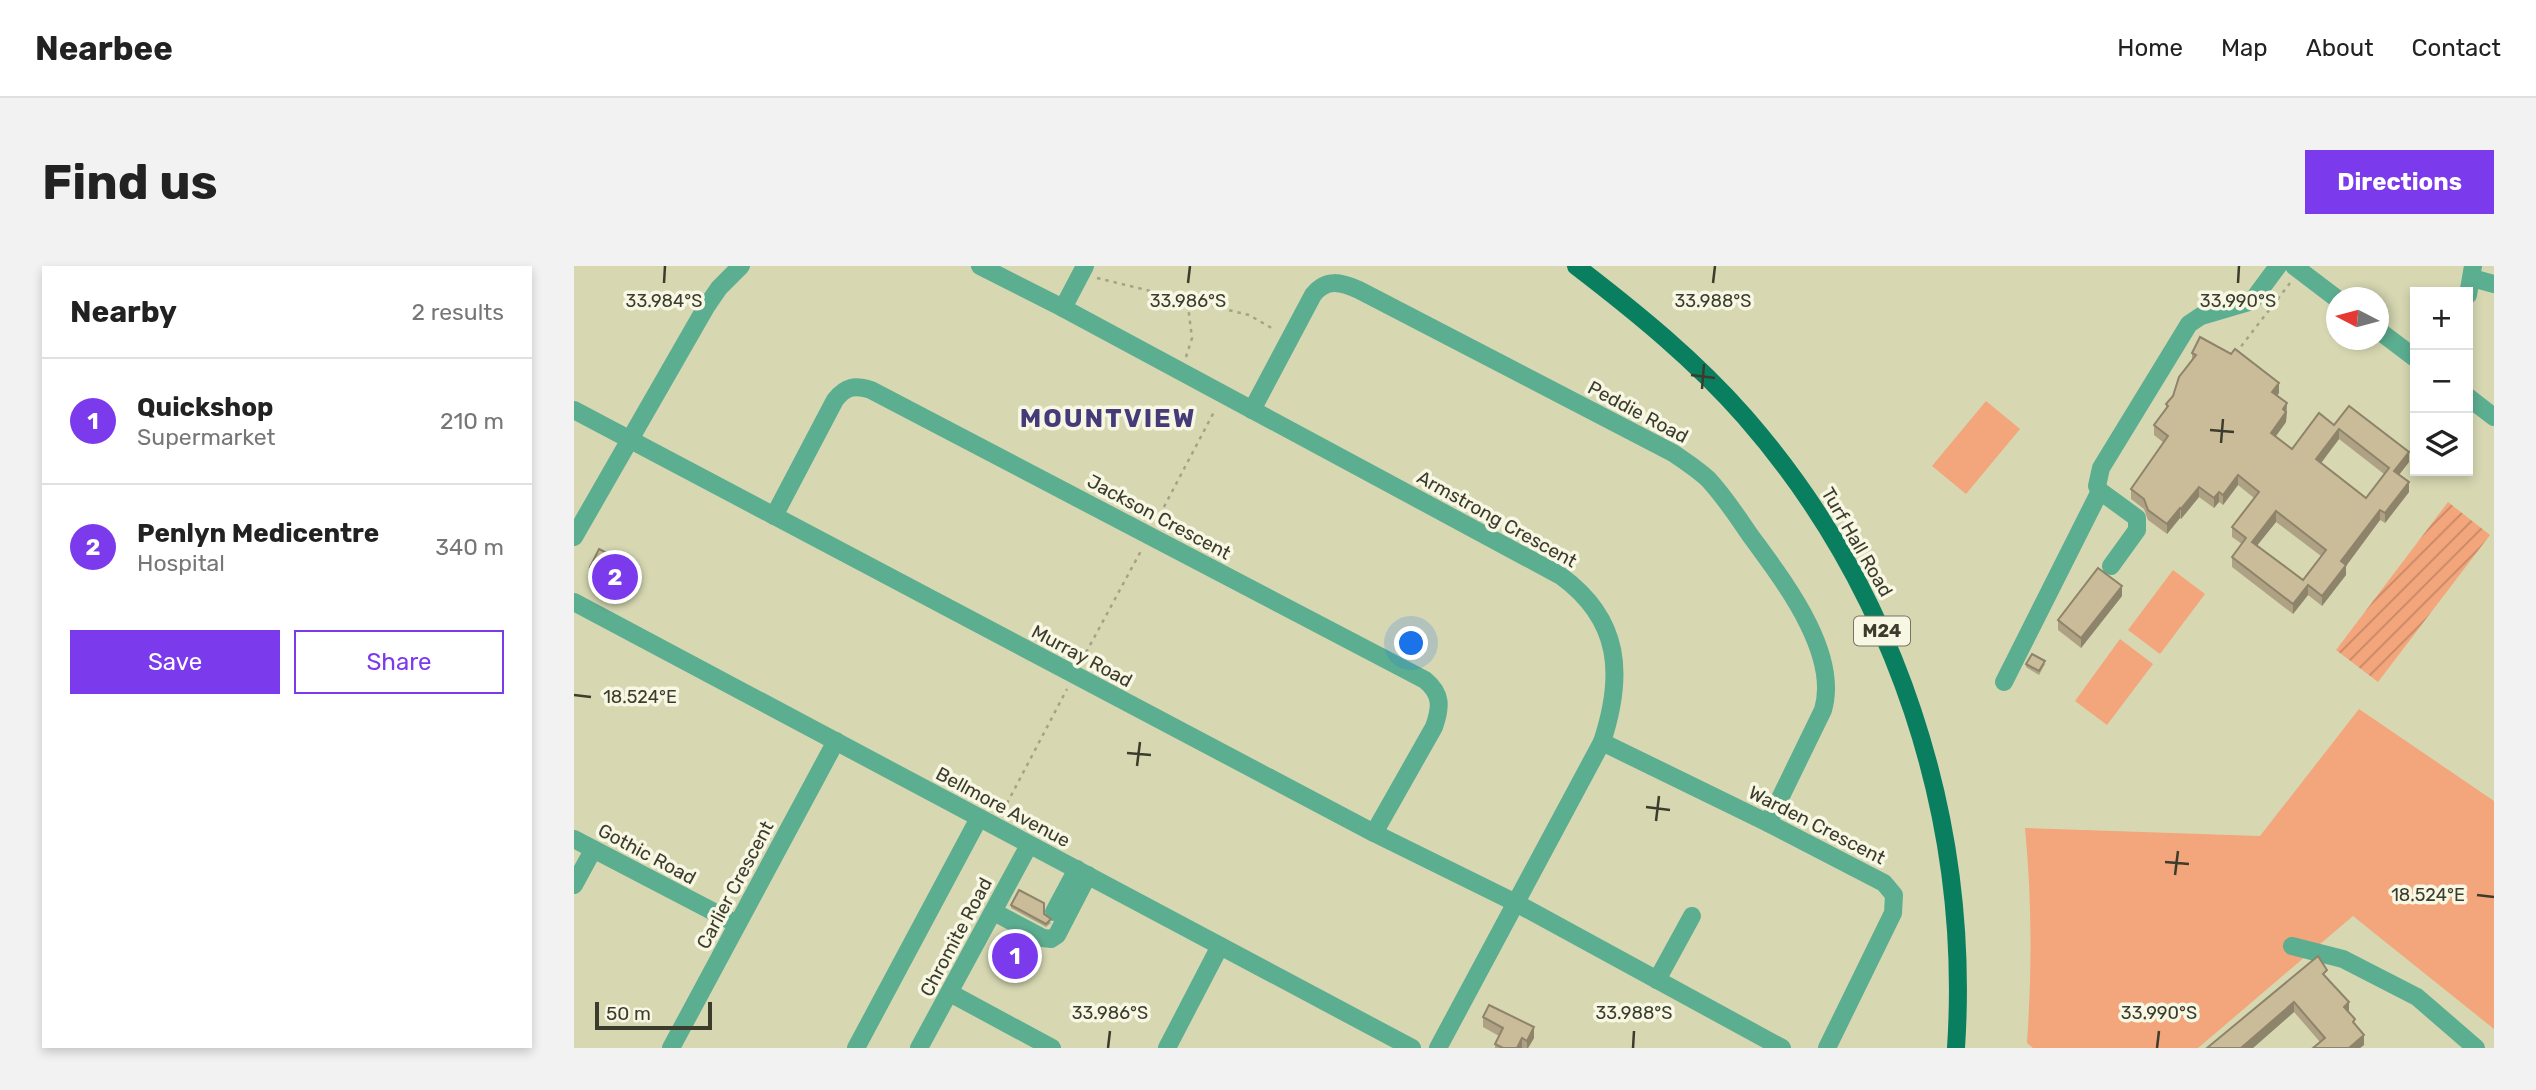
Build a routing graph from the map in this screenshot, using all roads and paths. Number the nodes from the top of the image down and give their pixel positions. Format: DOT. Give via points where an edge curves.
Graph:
graph roads {
  1 [pos="741,266"];
  2 [pos="981,266"];
  3 [pos="1576,266"];
  4 [pos="2278,266"];
  5 [pos="1084,268"];
  6 [pos="2293,273"];
  7 [pos="2471,280"];
  8 [pos="2494,284"];
  9 [pos="2326,292"];
  10 [pos="1199,302"];
  11 [pos="1063,308"];
  12 [pos="1290,338"];
  13 [pos="2389,338"];
  14 [pos="2410,354"];
  15 [pos="2229,362"];
  16 [pos="1181,372"];
  17 [pos="1214,400"];
  18 [pos="2473,401"];
  19 [pos="574,410"];
  20 [pos="1252,410"];
  21 [pos="2494,417"];
  22 [pos="631,441"];
  23 [pos="2100,491"];
  24 [pos="774,516"];
  25 [pos="1153,528"];
  26 [pos="574,537"];
  27 [pos="1146,542"];
  28 [pos="2111,566"];
  29 [pos="574,602"];
  30 [pos="1078,667"];
  31 [pos="2004,682"];
  32 [pos="1070,683"];
  33 [pos="836,741"];
  34 [pos="1602,743"];
  35 [pos="1000,816"];
  36 [pos="979,818"];
  37 [pos="1768,823"];
  38 [pos="1374,833"];
  39 [pos="574,839"];
  40 [pos="1029,845"];
  41 [pos="593,850"];
  42 [pos="1083,872"];
  43 [pos="574,885"];
  44 [pos="1516,902"];
  45 [pos="996,908"];
  46 [pos="1692,916"];
  47 [pos="737,925"];
  48 [pos="1220,946"];
  49 [pos="2292,946"];
  50 [pos="1657,980"];
  51 [pos="950,993"];
  52 [pos="671,1048"];
  53 [pos="856,1048"];
  54 [pos="919,1048"];
  55 [pos="1052,1048"];
  56 [pos="1167,1048"];
  57 [pos="1412,1048"];
  58 [pos="1438,1048"];
  59 [pos="1782,1048"];
  60 [pos="1827,1048"];
  61 [pos="1956,1048"];
  62 [pos="2476,1048"];
  1 -- 22 [label="street" via="706,307"];
  2 -- 11 [label="street, Armstrong Crescent"];
  3 -- 61 [label="main road, Turf Hall Road / M24" via="1674,345 1745,417 1818,514 1868,599 1911,702 1943,824 1959,969"];
  4 -- 23 [label="street" via="2252,301 2189,324 2101,468"];
  5 -- 10 [label="path" via="1094,277"];
  5 -- 11 [label="street"];
  6 -- 9 [label="street"];
  6 -- 15 [label="path"];
  7 -- 8 [label="street"];
  10 -- 12 [label="path" via="1249,315"];
  10 -- 16 [label="path" via="1188,306 1192,338"];
  11 -- 16 [label="street, Armstrong Crescent"];
  12 -- 20 [label="street, Peddie Road"];
  12 -- 37 [label="street, Peddie Road" via="1318,288 1330,282 1349,285 1673,453 1718,490 1789,590 1824,668 1827,691 1823,710"];
  13 -- 14 [label="street"];
  16 -- 20 [label="street, Armstrong Crescent"];
  17 -- 25 [label="path" via="1215,411"];
  18 -- 21 [label="street"];
  19 -- 22 [label="street, Murray Road"];
  20 -- 34 [label="street, Armstrong Crescent" via="1574,586 1600,617 1614,651 1614,700"];
  22 -- 24 [label="street, Murray Road"];
  22 -- 26 [label="street"];
  23 -- 28 [label="street" via="2138,524"];
  23 -- 31 [label="street"];
  24 -- 38 [label="street, Murray Road"];
  24 -- 38 [label="street, Jackson Crescent" via="835,400 846,389 860,387 1425,680 1440,703 1434,727"];
  27 -- 30 [label="path"];
  29 -- 33 [label="street, Bellmore Avenue"];
  32 -- 35 [label="path"];
  33 -- 36 [label="street, Bellmore Avenue"];
  33 -- 47 [label="street, Carlier Crescent"];
  34 -- 37 [label="street, Warden Crescent"];
  34 -- 44 [label="street, Armstrong Crescent"];
  36 -- 40 [label="street, Bellmore Avenue"];
  36 -- 53 [label="street"];
  37 -- 60 [label="street, Warden Crescent" via="1884,883 1894,895 1893,913"];
  38 -- 44 [label="street, Murray Road"];
  39 -- 41 [label="street, Gothic Road"];
  40 -- 42 [label="street, Bellmore Avenue"];
  40 -- 45 [label="street, Chromite Road"];
  41 -- 43 [label="street"];
  41 -- 47 [label="street, Gothic Road"];
  42 -- 45 [label="street" via="1043,931"];
  42 -- 45 [label="street" via="1051,939"];
  42 -- 48 [label="street, Bellmore Avenue"];
  44 -- 50 [label="street"];
  44 -- 58 [label="street, Armstrong Crescent"];
  45 -- 51 [label="street, Chromite Road"];
  46 -- 50 [label="street"];
  47 -- 52 [label="street, Carlier Crescent"];
  48 -- 56 [label="street"];
  48 -- 57 [label="street, Bellmore Avenue"];
  49 -- 62 [label="street" via="2343,959 2417,997"];
  50 -- 59 [label="street"];
  51 -- 54 [label="street, Chromite Road"];
  51 -- 55 [label="street"];
}
